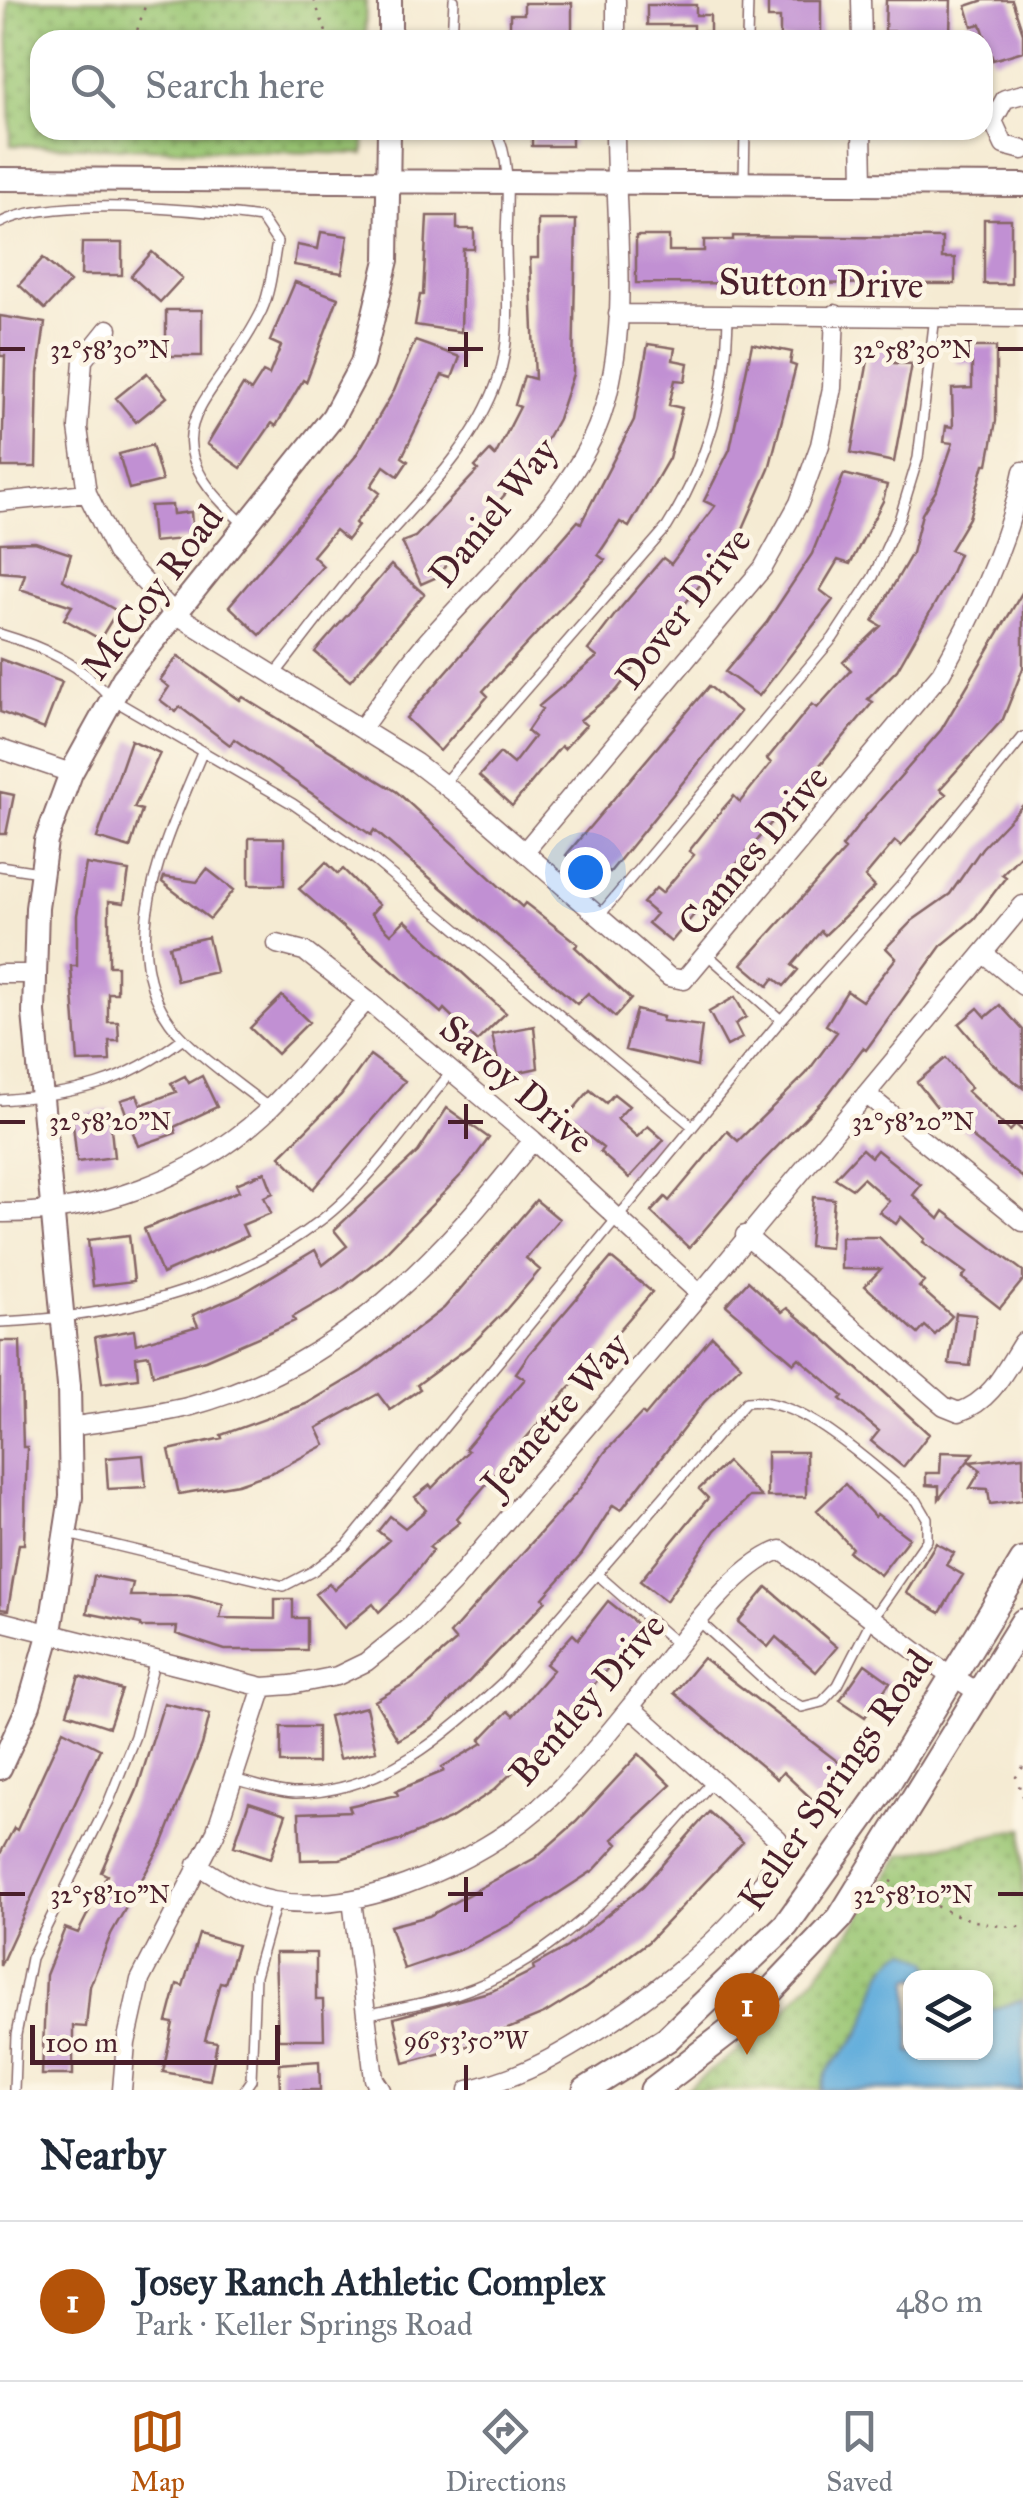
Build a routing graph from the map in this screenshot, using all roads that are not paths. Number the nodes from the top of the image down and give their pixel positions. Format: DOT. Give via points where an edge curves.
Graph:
graph roads {
  1 [pos="390,0"];
  2 [pos="454,0"];
  3 [pos="616,0"];
  4 [pos="748,0"];
  5 [pos="862,0"];
  6 [pos="390,30"];
  7 [pos="452,30"];
  8 [pos="616,30"];
  9 [pos="747,30"];
  10 [pos="862,30"];
  11 [pos="1023,94"];
  12 [pos="389,140"];
  13 [pos="499,140"];
  14 [pos="615,140"];
  15 [pos="745,140"];
  16 [pos="862,140"];
  17 [pos="1022,155"];
  18 [pos="0,179"];
  19 [pos="388,180"];
  20 [pos="506,182"];
  21 [pos="615,183"];
  22 [pos="744,184"];
  23 [pos="863,184"];
  24 [pos="1023,185"];
  25 [pos="0,223"];
  26 [pos="618,314"];
  27 [pos="728,314"];
  28 [pos="835,314"];
  29 [pos="935,316"];
  30 [pos="1023,318"];
  31 [pos="108,329"];
  32 [pos="1023,471"];
  33 [pos="87,492"];
  34 [pos="0,502"];
  35 [pos="246,526"];
  36 [pos="174,613"];
  37 [pos="0,634"];
  38 [pos="274,677"];
  39 [pos="112,698"];
  40 [pos="362,729"];
  41 [pos="1022,743"];
  42 [pos="0,749"];
  43 [pos="202,753"];
  44 [pos="71,772"];
  45 [pos="444,784"];
  46 [pos="524,851"];
  47 [pos="0,866"];
  48 [pos="42,873"];
  49 [pos="1023,905"];
  50 [pos="600,915"];
  51 [pos="277,944"];
  52 [pos="983,953"];
  53 [pos="708,955"];
  54 [pos="0,974"];
  55 [pos="33,974"];
  56 [pos="1023,986"];
  57 [pos="368,1000"];
  58 [pos="781,1020"];
  59 [pos="183,1038"];
  60 [pos="452,1072"];
  61 [pos="866,1094"];
  62 [pos="42,1095"];
  63 [pos="0,1100"];
  64 [pos="269,1108"];
  65 [pos="691,1125"];
  66 [pos="534,1140"];
  67 [pos="51,1210"];
  68 [pos="0,1213"];
  69 [pos="618,1215"];
  70 [pos="1023,1222"];
  71 [pos="745,1235"];
  72 [pos="700,1294"];
  73 [pos="60,1319"];
  74 [pos="0,1322"];
  75 [pos="1023,1342"];
  76 [pos="71,1427"];
  77 [pos="68,1534"];
  78 [pos="1023,1561"];
  79 [pos="597,1574"];
  80 [pos="872,1619"];
  81 [pos="0,1620"];
  82 [pos="699,1622"];
  83 [pos="1023,1622"];
  84 [pos="50,1632"];
  85 [pos="678,1645"];
  86 [pos="155,1659"];
  87 [pos="954,1676"];
  88 [pos="263,1687"];
  89 [pos="980,1692"];
  90 [pos="630,1707"];
  91 [pos="3,1756"];
  92 [pos="714,1779"];
  93 [pos="236,1780"];
  94 [pos="197,1865"];
  95 [pos="277,1899"];
  96 [pos="352,1900"];
  97 [pos="366,2014"];
  98 [pos="604,2086"];
  99 [pos="14,2090"];
  100 [pos="122,2090"];
  101 [pos="244,2090"];
  102 [pos="381,2090"];
  103 [pos="469,2090"];
  104 [pos="653,2090"];
  1 -- 6 [label="street"];
  2 -- 7 [label="lane"];
  3 -- 8 [label="street"];
  4 -- 9 [label="lane"];
  5 -- 10 [label="street"];
  11 -- 17 [label="street" via="1006,99 993,122 1004,145"];
  12 -- 19 [label="street, McCoy Road"];
  13 -- 20 [label="lane"];
  14 -- 21 [label="street, Daniel Way"];
  15 -- 22 [label="lane"];
  16 -- 23 [label="street"];
  18 -- 19 [label="street"];
  19 -- 20 [label="street"];
  19 -- 35 [label="street, McCoy Road" via="387,260 362,363 332,417"];
  20 -- 21 [label="street"];
  20 -- 38 [label="lane" via="506,338 500,376 476,429"];
  21 -- 22 [label="street"];
  21 -- 26 [label="street, Daniel Way"];
  22 -- 23 [label="street"];
  23 -- 24 [label="street"];
  25 -- 35 [label="lane" via="21,212 128,208 261,218 277,242 264,306 188,425 191,460 212,496"];
  26 -- 27 [label="street, Sutton Drive"];
  26 -- 40 [label="street, Daniel Way" via="610,383 585,454 421,648"];
  27 -- 28 [label="street, Sutton Drive"];
  27 -- 45 [label="lane" via="728,360 716,423 694,484 655,540"];
  28 -- 29 [label="street, Sutton Drive"];
  28 -- 46 [label="street, Dover Drive" via="832,388 820,445 763,568"];
  29 -- 30 [label="street, Sutton Drive"];
  29 -- 50 [label="lane" via="918,458 872,576 834,638"];
  31 -- 33 [label="street, Cannes Drive" via="84,360 78,428"];
  32 -- 53 [label="street, Cannes Drive" via="1014,517 941,673"];
  33 -- 34 [label="street"];
  33 -- 36 [label="street, Cannes Drive" via="116,552"];
  35 -- 36 [label="street, McCoy Road"];
  36 -- 38 [label="street, Cannes Drive"];
  36 -- 39 [label="street, McCoy Road"];
  37 -- 39 [label="lane" via="43,647 93,677"];
  38 -- 40 [label="street, Cannes Drive"];
  39 -- 43 [label="lane"];
  39 -- 44 [label="street, McCoy Road"];
  40 -- 45 [label="street, Cannes Drive"];
  41 -- 58 [label="lane"];
  42 -- 44 [label="street"];
  43 -- 59 [label="lane" via="170,830 144,933 148,985"];
  43 -- 65 [label="lane" via="293,804 374,861"];
  44 -- 48 [label="street, McCoy Road"];
  45 -- 46 [label="street, Cannes Drive"];
  46 -- 50 [label="street, Cannes Drive"];
  47 -- 48 [label="lane"];
  48 -- 55 [label="street, McCoy Road"];
  49 -- 52 [label="street, Jeanette Way"];
  50 -- 53 [label="street, Cannes Drive" via="669,977 684,980"];
  51 -- 57 [label="street, Savoy Drive" via="304,951"];
  52 -- 56 [label="street"];
  52 -- 61 [label="street, Jeanette Way"];
  53 -- 58 [label="lane"];
  54 -- 55 [label="street"];
  55 -- 62 [label="street, McCoy Road"];
  57 -- 60 [label="street, Savoy Drive"];
  57 -- 64 [label="street"];
  58 -- 65 [label="lane"];
  59 -- 62 [label="lane" via="148,1066 97,1088"];
  59 -- 64 [label="lane"];
  60 -- 66 [label="street, Savoy Drive"];
  60 -- 73 [label="lane" via="324,1219 250,1266 173,1297"];
  61 -- 70 [label="street"];
  61 -- 71 [label="street, Jeanette Way"];
  62 -- 63 [label="lane"];
  62 -- 67 [label="street, McCoy Road"];
  64 -- 67 [label="street" via="172,1177"];
  65 -- 69 [label="lane"];
  66 -- 69 [label="street, Savoy Drive"];
  66 -- 76 [label="street" via="462,1231 325,1346 192,1406"];
  67 -- 68 [label="street"];
  67 -- 73 [label="street, McCoy Road"];
  69 -- 72 [label="street, Savoy Drive"];
  69 -- 77 [label="lane" via="347,1545 313,1572 284,1586"];
  71 -- 72 [label="street, Jeanette Way"];
  71 -- 75 [label="street" via="959,1412 992,1391"];
  72 -- 88 [label="street, Jeanette Way" via="412,1625 338,1676"];
  73 -- 74 [label="lane"];
  73 -- 76 [label="street, McCoy Road"];
  76 -- 77 [label="street, McCoy Road"];
  77 -- 84 [label="street, McCoy Road"];
  78 -- 87 [label="main road, Keller Springs Road"];
  79 -- 80 [label="lane" via="746,1402 768,1400 795,1408 917,1501 927,1518 928,1540"];
  79 -- 85 [label="lane"];
  79 -- 93 [label="lane" via="504,1682 400,1765 348,1786 294,1793"];
  80 -- 82 [label="street, Bentley Drive" via="781,1550 760,1557"];
  80 -- 82 [label="lane" via="838,1684 822,1702 802,1707"];
  80 -- 87 [label="street, Bentley Drive"];
  81 -- 84 [label="street, Jeanette Way"];
  82 -- 85 [label="street, Bentley Drive"];
  83 -- 89 [label="main road, Keller Springs Road"];
  84 -- 86 [label="street, Jeanette Way"];
  84 -- 91 [label="street, McCoy Road"];
  85 -- 90 [label="street, Bentley Drive"];
  86 -- 88 [label="street, Jeanette Way"];
  86 -- 99 [label="lane" via="109,1801 31,1958"];
  87 -- 89 [label="street, Bentley Drive"];
  87 -- 98 [label="main road, Keller Springs Road" via="786,1925 668,2039"];
  88 -- 93 [label="street"];
  89 -- 104 [label="main road, Keller Springs Road" via="840,1918 738,2024"];
  90 -- 92 [label="street"];
  90 -- 96 [label="street, Bentley Drive" via="549,1799 500,1836 392,1890"];
  92 -- 97 [label="lane" via="602,1905 542,1951 458,1993"];
  92 -- 103 [label="street" via="778,1838 772,1872 745,1908 658,1989 588,2037 522,2073"];
  93 -- 94 [label="street"];
  94 -- 95 [label="street, Bentley Drive" via="245,1893"];
  94 -- 100 [label="street" via="140,1980"];
  95 -- 96 [label="street, Bentley Drive"];
  95 -- 101 [label="lane" via="254,1976 252,2080"];
  96 -- 97 [label="street"];
  97 -- 102 [label="street"];
}
